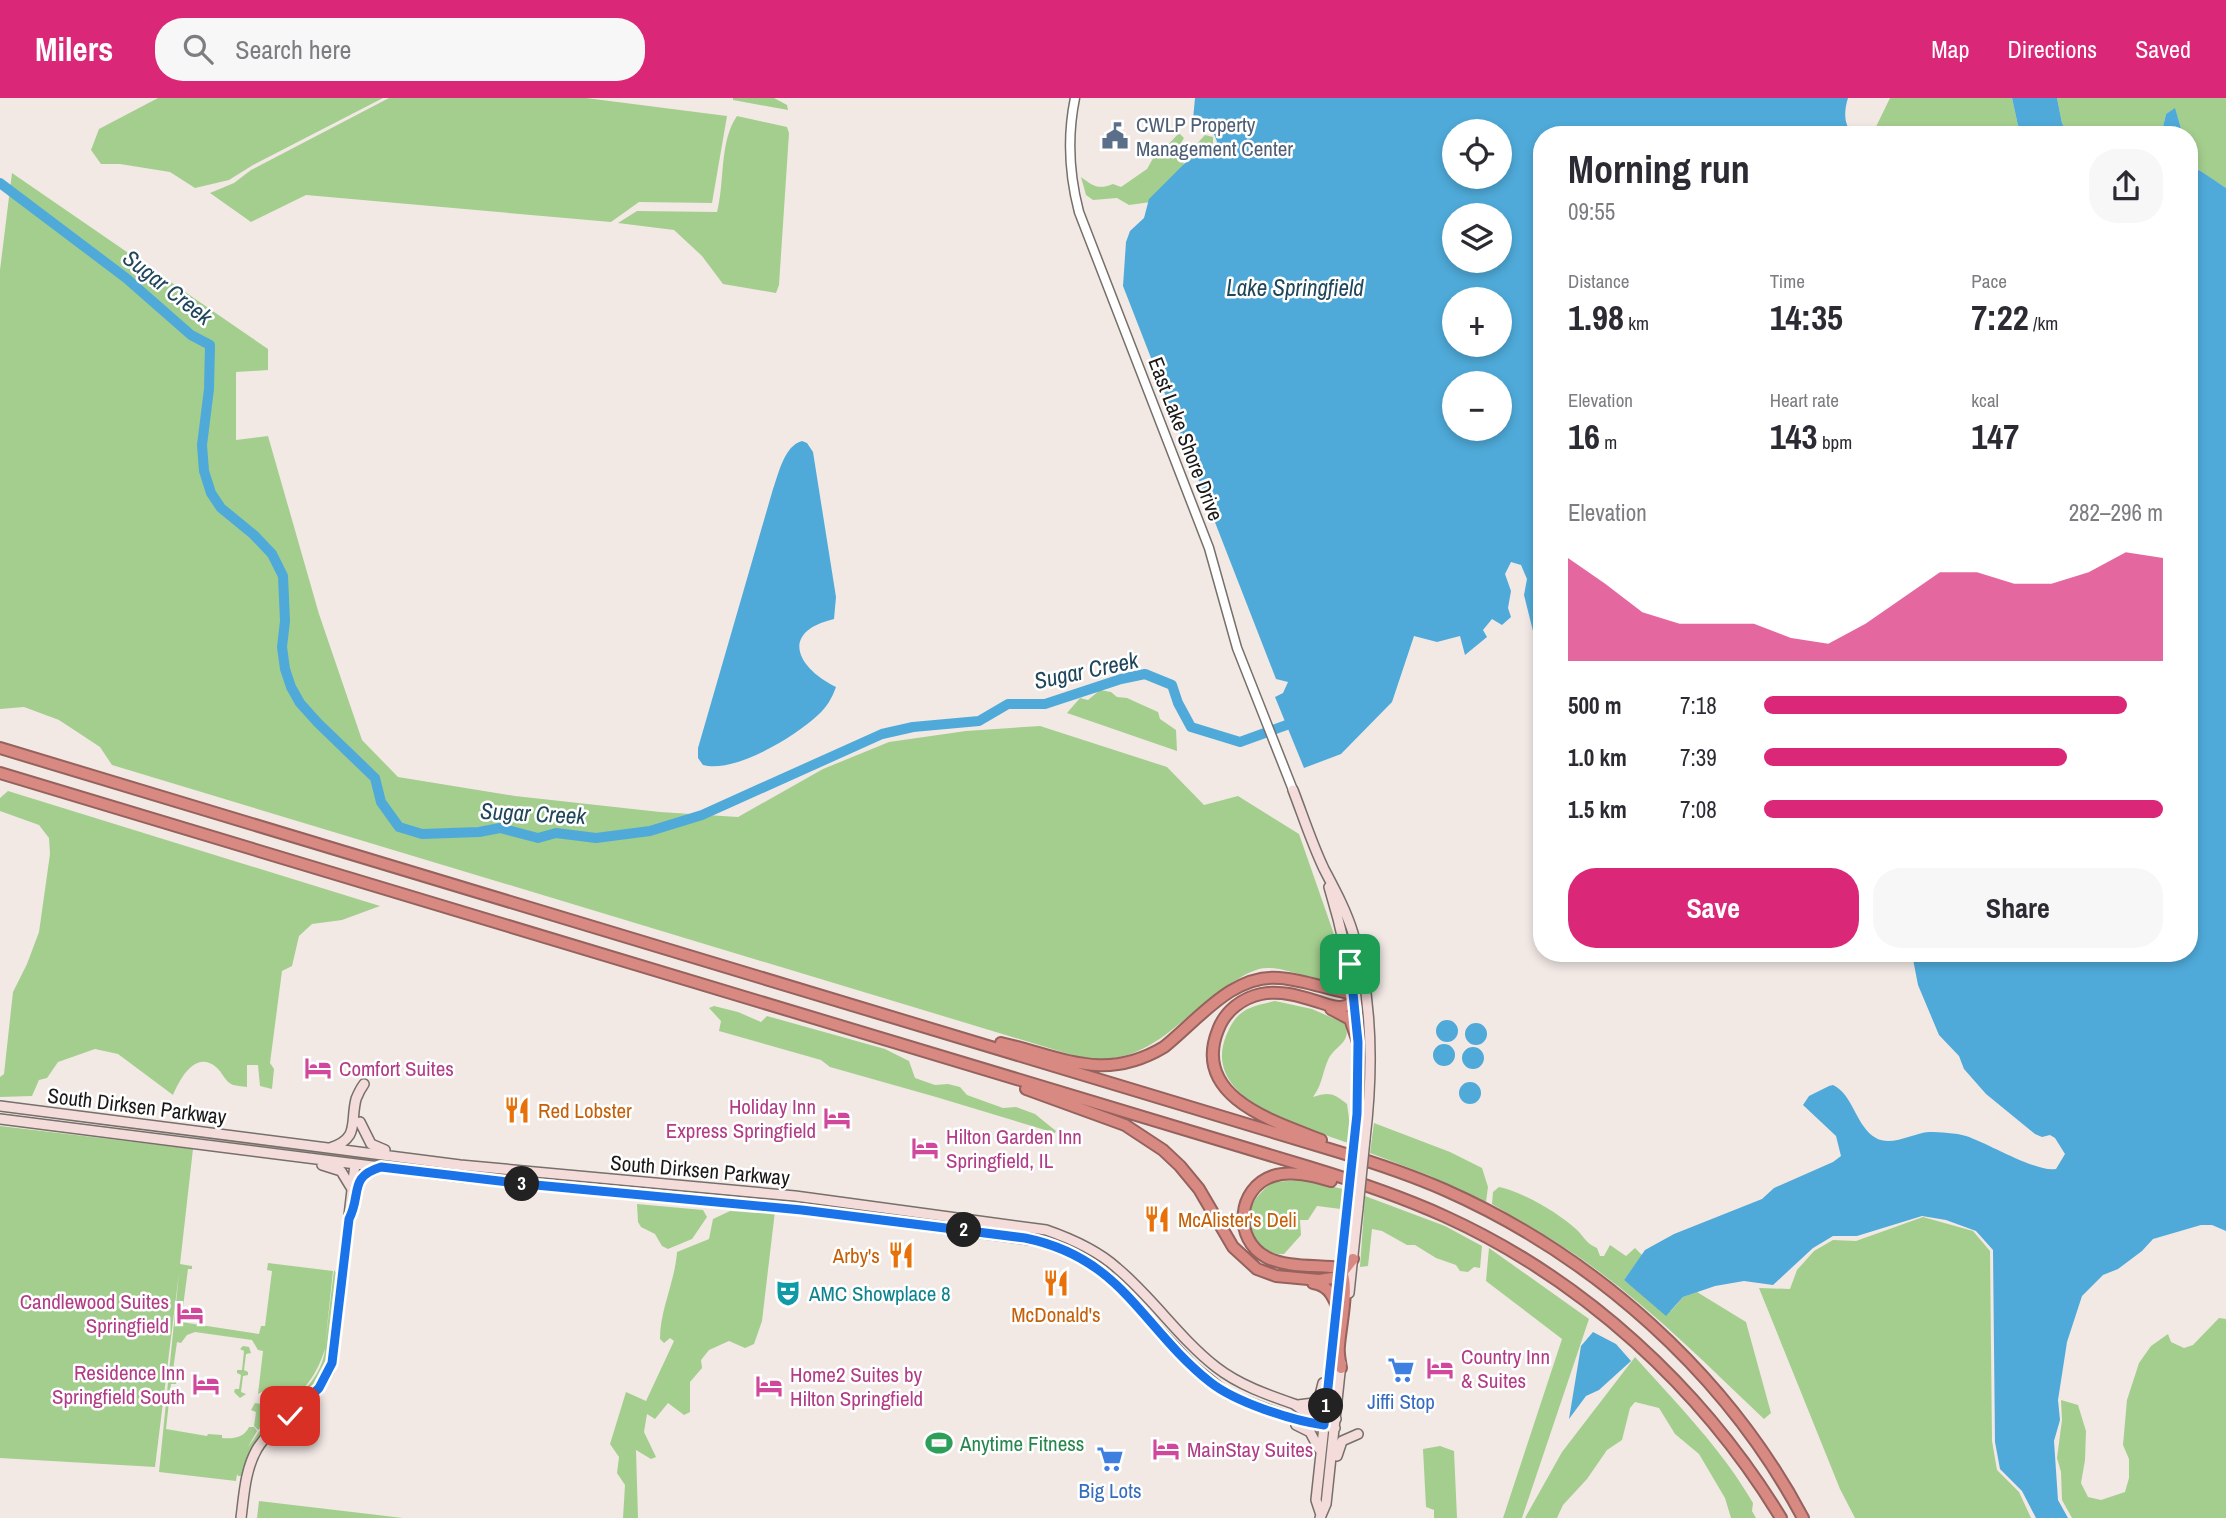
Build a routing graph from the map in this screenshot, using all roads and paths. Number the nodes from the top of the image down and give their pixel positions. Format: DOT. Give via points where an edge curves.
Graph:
graph roads {
  1 [pos="1075,98"];
  2 [pos="0,748"];
  3 [pos="0,773"];
  4 [pos="1293,790"];
  5 [pos="1286,994"];
  6 [pos="1358,998"];
  7 [pos="915,1024"];
  8 [pos="1358,1042"];
  9 [pos="948,1058"];
  10 [pos="364,1084"];
  11 [pos="0,1107"];
  12 [pos="0,1119"];
  13 [pos="360,1122"];
  14 [pos="329,1148"];
  15 [pos="277,1154"];
  16 [pos="428,1161"];
  17 [pos="355,1164"];
  18 [pos="381,1167"];
  19 [pos="1417,1179"];
  20 [pos="352,1189"];
  21 [pos="1445,1216"];
  22 [pos="349,1219"];
  23 [pos="1233,1247"];
  24 [pos="1353,1259"];
  25 [pos="1341,1272"];
  26 [pos="1119,1300"];
  27 [pos="1336,1306"];
  28 [pos="1139,1308"];
  29 [pos="1334,1331"];
  30 [pos="1341,1368"];
  31 [pos="1241,1400"];
  32 [pos="1294,1404"];
  33 [pos="1324,1421"];
  34 [pos="1335,1424"];
  35 [pos="1358,1434"];
  36 [pos="1320,1455"];
  37 [pos="1326,1504"];
  38 [pos="1320,1516"];
  39 [pos="241,1518"];
  40 [pos="1781,1518"];
  41 [pos="1803,1518"];
  1 -- 4 [label="street, East Lake Shore Drive" via="1069,160 1079,212 1209,548 1237,648"];
  2 -- 7 [label="highway"];
  3 -- 9 [label="highway"];
  4 -- 6 [label="main road" via="1324,869"];
  5 -- 6 [label="highway" via="1334,1007"];
  5 -- 8 [label="highway" via="1347,1016"];
  5 -- 19 [label="highway" via="1253,996 1235,1006 1221,1022 1214,1061 1226,1089 1268,1118 1396,1166"];
  6 -- 7 [label="highway" via="1289,979 1255,979 1233,989 1158,1051 1103,1066 1082,1065"];
  6 -- 8 [label="main road"];
  6 -- 24 [label="main road, bridge" via="1369,1047 1369,1097"];
  7 -- 19 [label="highway"];
  8 -- 25 [label="main road, bridge" via="1355,1135"];
  9 -- 21 [label="highway" via="1345,1178"];
  9 -- 23 [label="highway" via="1125,1125 1151,1141 1190,1177"];
  10 -- 14 [label="main road" via="356,1097 351,1135"];
  11 -- 14 [label="main road, South Dirksen Parkway"];
  12 -- 15 [label="main road, South Dirksen Parkway"];
  13 -- 16 [label="main road" via="375,1147"];
  14 -- 16 [label="main road, South Dirksen Parkway"];
  15 -- 17 [label="main road, South Dirksen Parkway"];
  15 -- 20 [label="main road" via="336,1168"];
  16 -- 32 [label="main road, South Dirksen Parkway" via="783,1195 1046,1230 1079,1242 1116,1267 1218,1368"];
  17 -- 18 [label="main road, South Dirksen Parkway"];
  17 -- 20 [label="main road"];
  18 -- 22 [label="main road" via="359,1180 356,1206"];
  18 -- 28 [label="main road, South Dirksen Parkway" via="1025,1238 1080,1257 1109,1277"];
  19 -- 41 [label="highway" via="1529,1234 1636,1311 1727,1405"];
  20 -- 22 [label="main road"];
  21 -- 25 [label="highway" via="1310,1176 1280,1175 1256,1186 1243,1212 1245,1231 1254,1248 1277,1261"];
  21 -- 40 [label="highway" via="1539,1268 1633,1341 1703,1411"];
  22 -- 39 [label="main road" via="330,1370 312,1396 257,1449 248,1470"];
  23 -- 25 [label="highway" via="1268,1274 1320,1280"];
  23 -- 27 [label="highway" via="1246,1265 1261,1275 1325,1287"];
  24 -- 25 [label="highway"];
  24 -- 30 [label="main road"];
  25 -- 27 [label="main road"];
  25 -- 30 [label="highway" via="1345,1290 1338,1349"];
  26 -- 28 [label="main road"];
  27 -- 29 [label="main road"];
  28 -- 31 [label="main road, South Dirksen Parkway" via="1210,1382"];
  29 -- 32 [label="main road" via="1327,1343 1320,1395 1311,1405"];
  29 -- 33 [label="main road"];
  30 -- 34 [label="main road"];
  31 -- 33 [label="main road, South Dirksen Parkway" via="1305,1423"];
  31 -- 36 [label="main road" via="1310,1432"];
  32 -- 33 [label="main road, South Dirksen Parkway"];
  33 -- 34 [label="main road, South Dirksen Parkway"];
  33 -- 36 [label="main road"];
  34 -- 37 [label="main road"];
  35 -- 37 [label="main road" via="1338,1447 1332,1497"];
  36 -- 38 [label="main road" via="1316,1500"];
  37 -- 38 [label="main road"];
}
